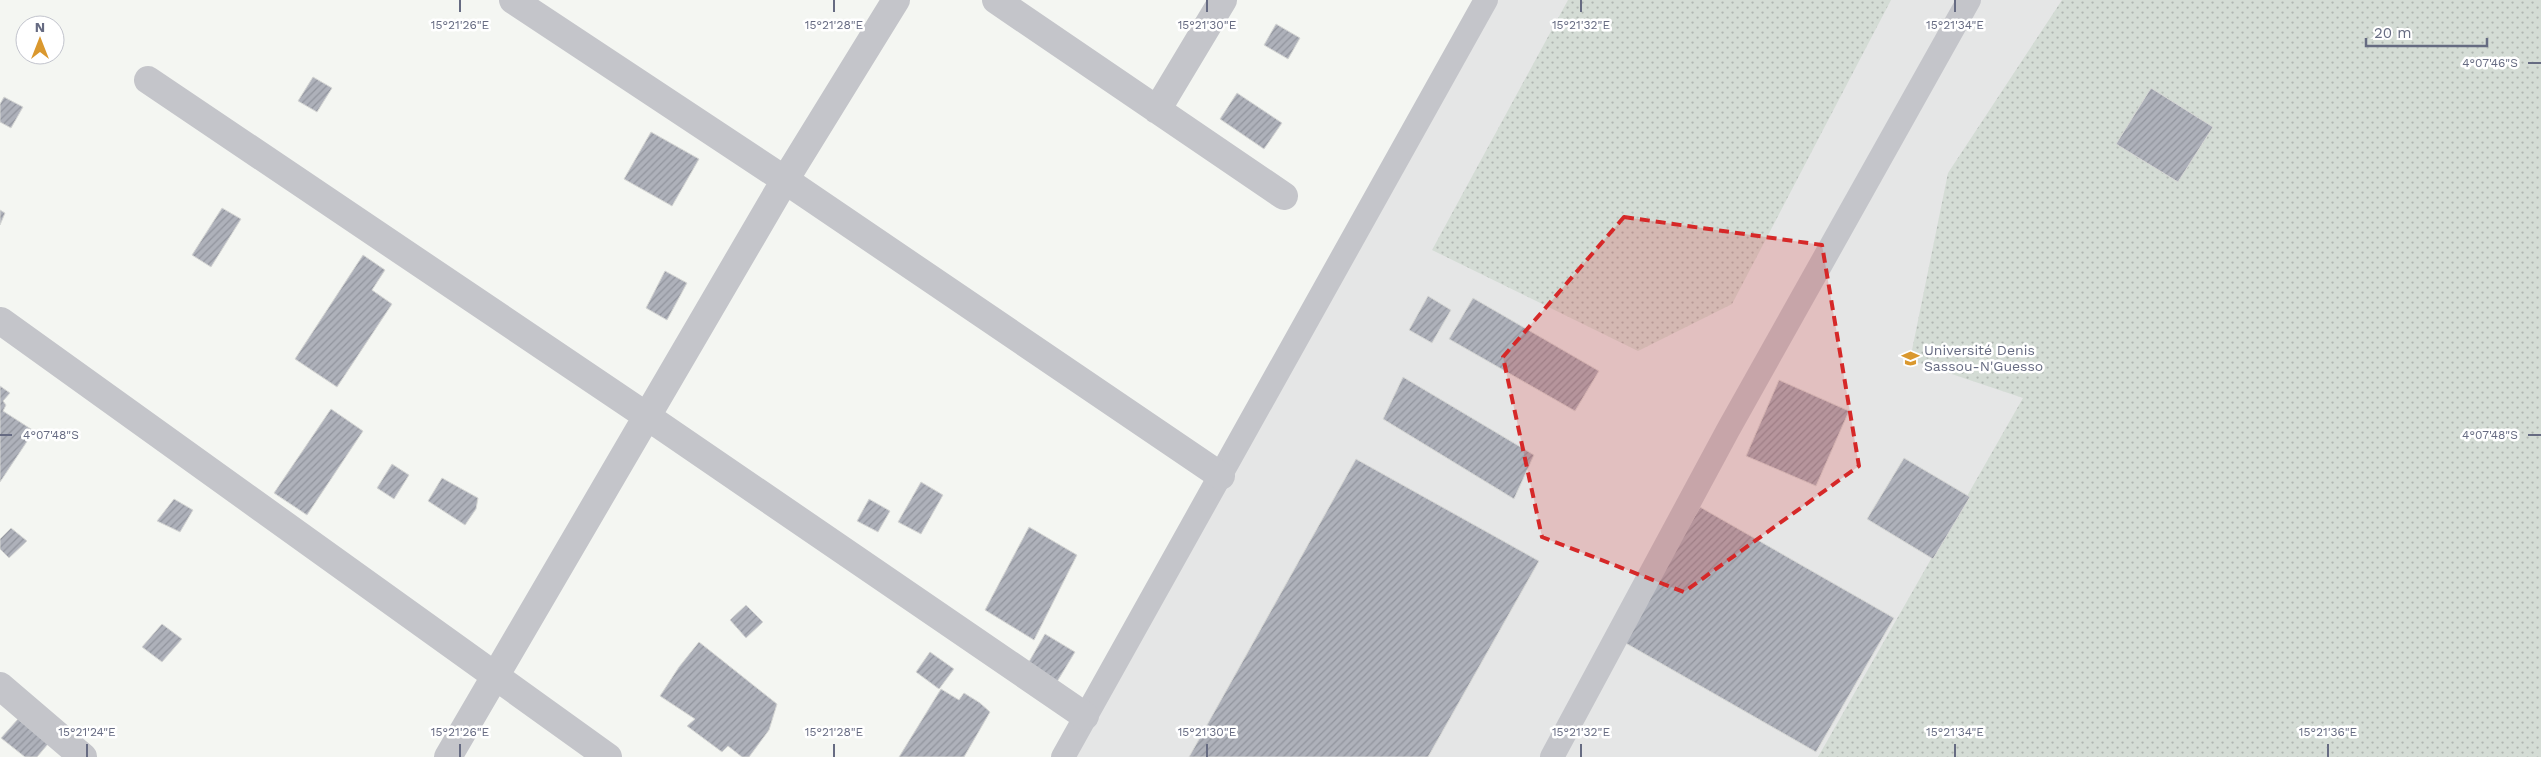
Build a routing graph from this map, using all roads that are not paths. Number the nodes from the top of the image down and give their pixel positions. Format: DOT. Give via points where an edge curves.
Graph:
graph roads {
  1 [pos="513,0"];
  2 [pos="896,0"];
  3 [pos="996,0"];
  4 [pos="1223,0"];
  5 [pos="1486,0"];
  6 [pos="1968,0"];
  7 [pos="148,80"];
  8 [pos="1157,110"];
  9 [pos="786,180"];
  10 [pos="1284,196"];
  11 [pos="1,321"];
  12 [pos="648,417"];
  13 [pos="1221,476"];
  14 [pos="496,678"];
  15 [pos="0,686"];
  16 [pos="1085,716"];
  17 [pos="83,757"];
  18 [pos="448,757"];
  19 [pos="608,757"];
  20 [pos="1062,757"];
  21 [pos="1552,757"];
  1 -- 9 [label="street"];
  2 -- 9 [label="street"];
  3 -- 8 [label="street"];
  4 -- 8 [label="street"];
  5 -- 13 [label="lane"];
  6 -- 21 [label="lane" via="1728,430"];
  7 -- 12 [label="street"];
  8 -- 10 [label="street"];
  9 -- 12 [label="street"];
  9 -- 13 [label="street"];
  11 -- 14 [label="street"];
  12 -- 14 [label="street"];
  12 -- 16 [label="street"];
  13 -- 16 [label="lane"];
  14 -- 18 [label="street"];
  14 -- 19 [label="street"];
  15 -- 17 [label="street"];
  16 -- 20 [label="lane"];
}
